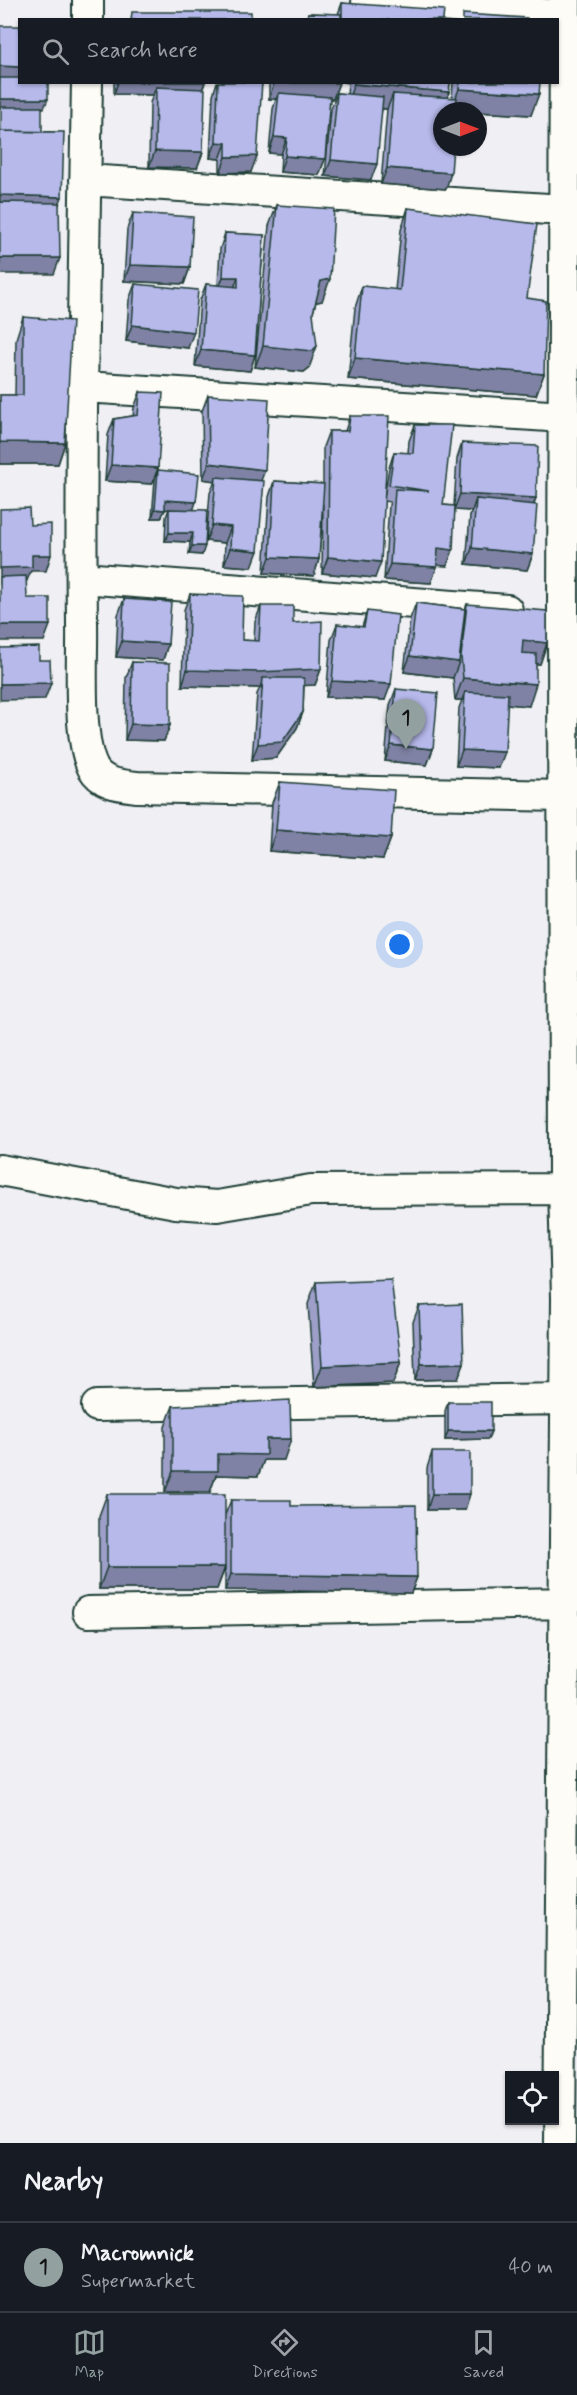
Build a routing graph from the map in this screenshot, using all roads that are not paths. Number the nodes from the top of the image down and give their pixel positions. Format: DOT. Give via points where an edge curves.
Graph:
graph roads {
  1 [pos="88,0"];
  2 [pos="367,0"];
  3 [pos="565,8"];
  4 [pos="88,18"];
  5 [pos="87,84"];
  6 [pos="85,180"];
  7 [pos="564,210"];
  8 [pos="84,387"];
  9 [pos="565,417"];
  10 [pos="82,578"];
  11 [pos="563,614"];
  12 [pos="563,796"];
  13 [pos="0,1170"];
  14 [pos="571,1188"];
  15 [pos="566,1399"];
  16 [pos="97,1406"];
  17 [pos="566,1603"];
  18 [pos="88,1612"];
  19 [pos="560,2143"];
  1 -- 4 [label="street"];
  2 -- 3 [label="street"];
  3 -- 7 [label="street"];
  5 -- 6 [label="street"];
  6 -- 7 [label="street"];
  6 -- 8 [label="street"];
  7 -- 9 [label="street"];
  8 -- 9 [label="street"];
  8 -- 10 [label="street"];
  9 -- 11 [label="street"];
  10 -- 11 [label="street"];
  10 -- 12 [label="street" via="87,746 94,769 112,783 137,787"];
  11 -- 12 [label="street"];
  12 -- 14 [label="street"];
  13 -- 14 [label="street" via="176,1203 217,1206 311,1190"];
  14 -- 15 [label="street"];
  15 -- 16 [label="street"];
  15 -- 17 [label="street"];
  17 -- 18 [label="street"];
  17 -- 19 [label="street"];
}
